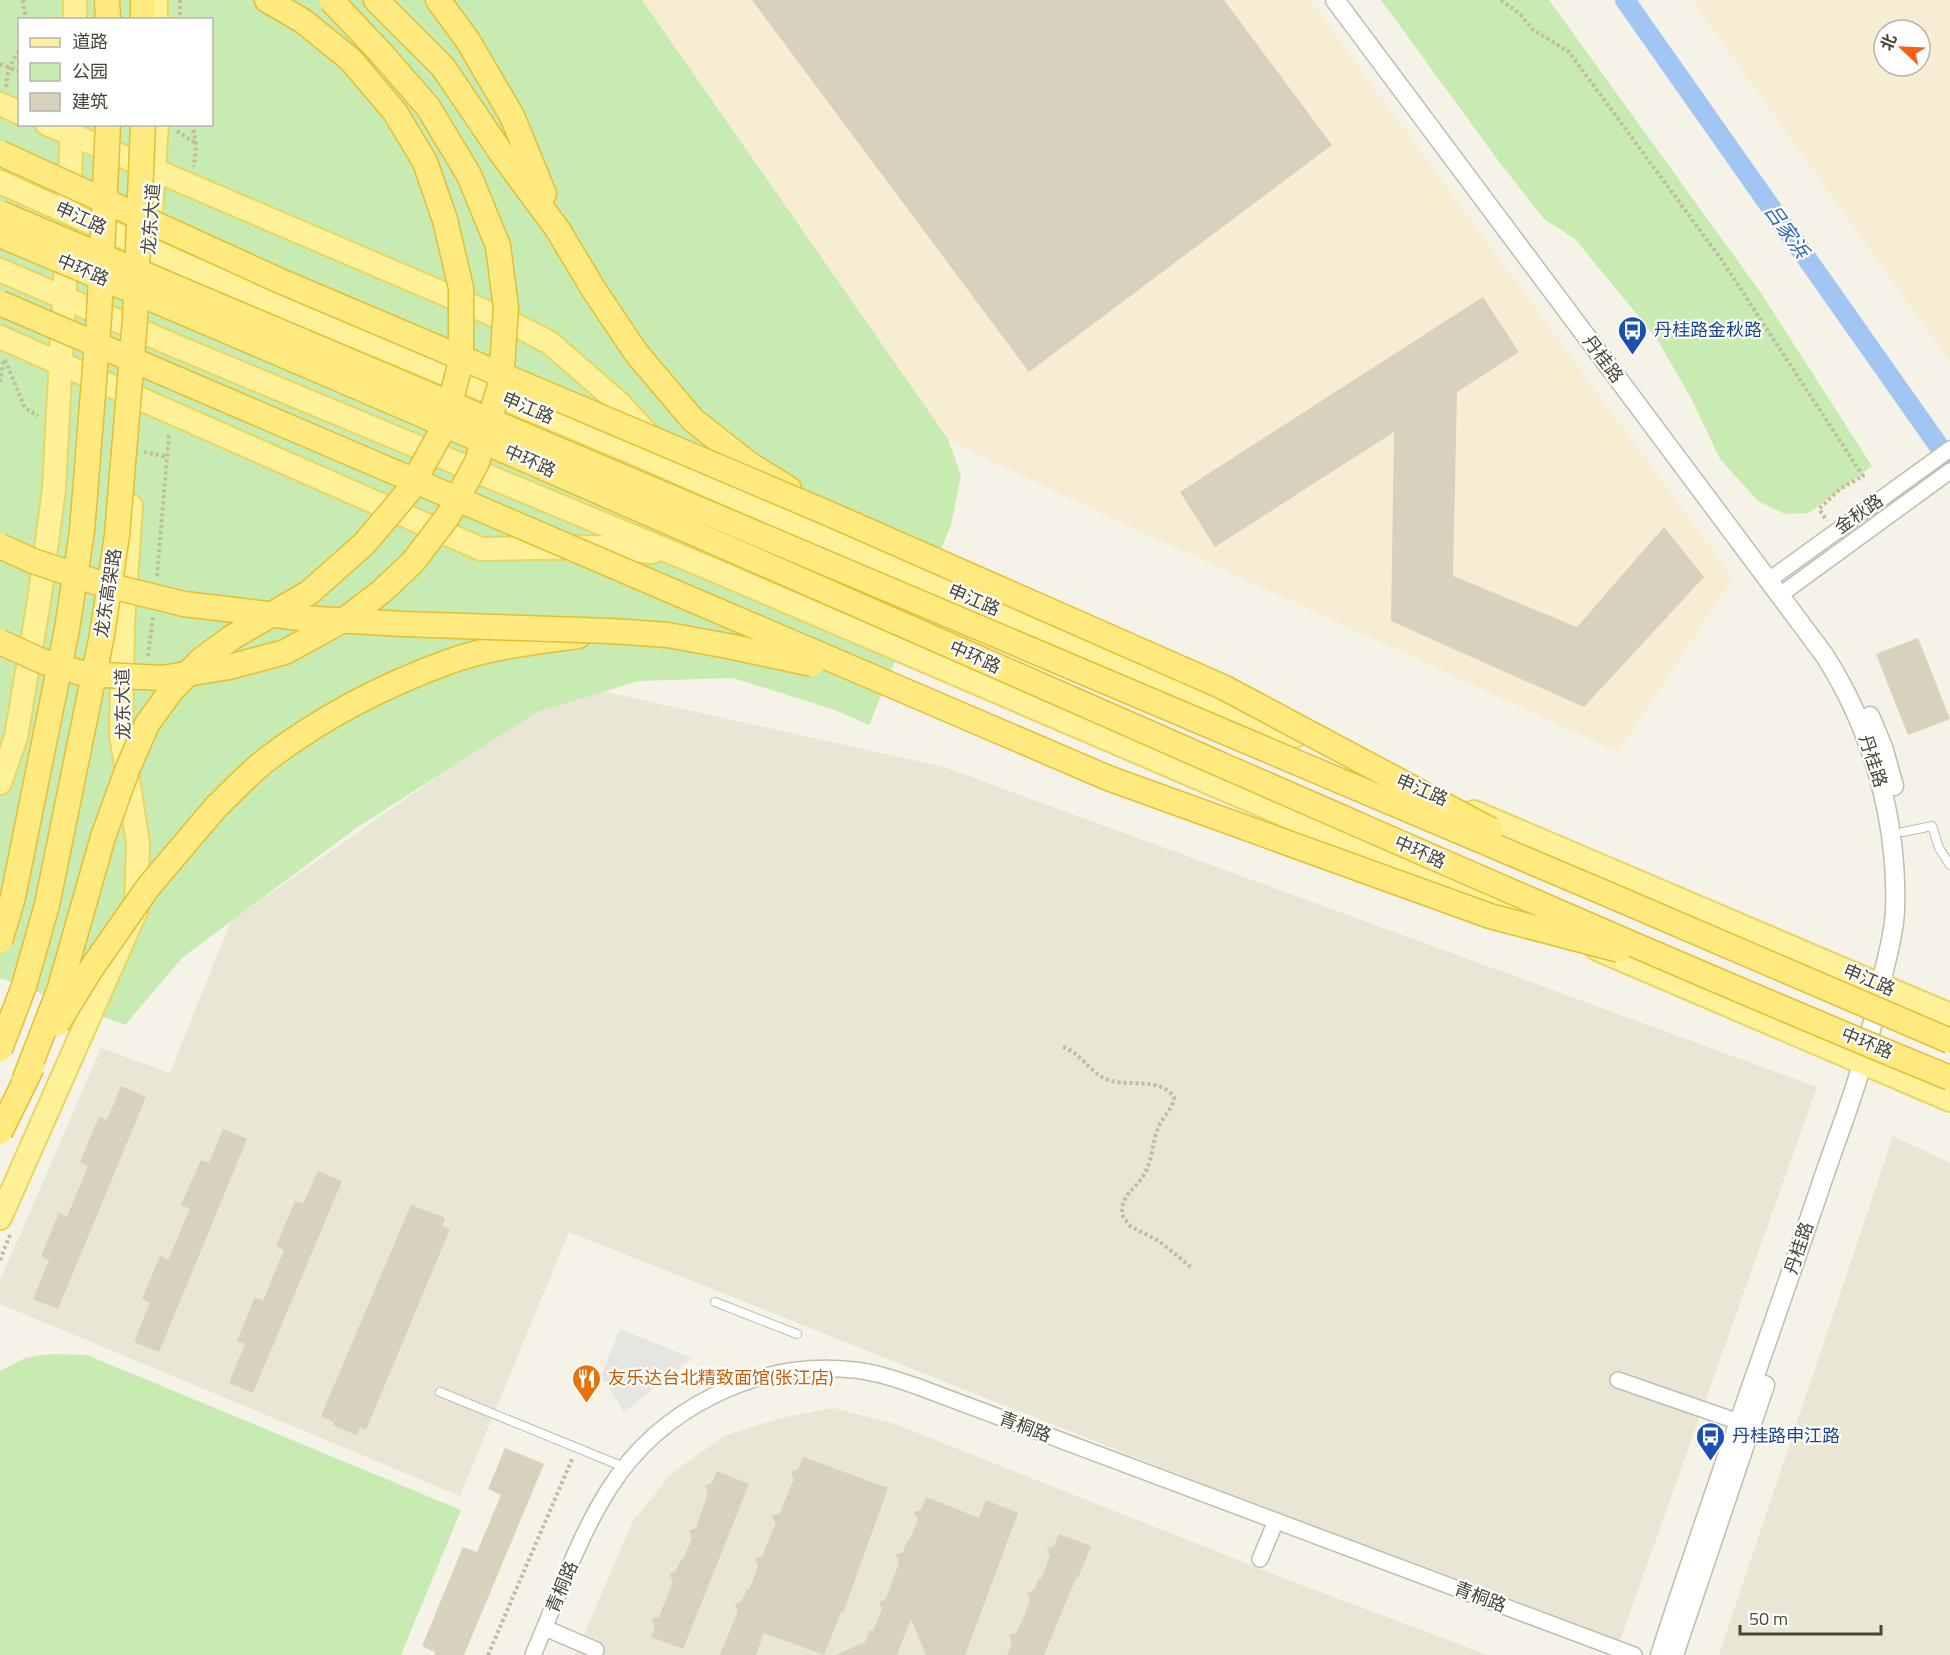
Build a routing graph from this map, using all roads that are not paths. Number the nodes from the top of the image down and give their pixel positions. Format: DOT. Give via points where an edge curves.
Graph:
graph roads {
  1 [pos="75,0"];
  2 [pos="107,0"];
  3 [pos="143,0"];
  4 [pos="156,0"];
  5 [pos="267,0"];
  6 [pos="332,0"];
  7 [pos="376,0"];
  8 [pos="438,0"];
  9 [pos="1335,0"];
  10 [pos="1348,0"];
  11 [pos="75,18"];
  12 [pos="108,18"];
  13 [pos="143,18"];
  14 [pos="156,18"];
  15 [pos="0,104"];
  16 [pos="18,112"];
  17 [pos="55,126"];
  18 [pos="108,126"];
  19 [pos="144,126"];
  20 [pos="157,126"];
  21 [pos="72,130"];
  22 [pos="0,153"];
  23 [pos="154,170"];
  24 [pos="0,182"];
  25 [pos="68,212"];
  26 [pos="0,213"];
  27 [pos="558,230"];
  28 [pos="0,235"];
  29 [pos="149,249"];
  30 [pos="0,270"];
  31 [pos="64,298"];
  32 [pos="0,303"];
  33 [pos="143,332"];
  34 [pos="0,337"];
  35 [pos="61,364"];
  36 [pos="139,398"];
  37 [pos="1950,449"];
  38 [pos="1950,471"];
  39 [pos="690,478"];
  40 [pos="832,515"];
  41 [pos="0,546"];
  42 [pos="716,571"];
  43 [pos="1778,584"];
  44 [pos="610,631"];
  45 [pos="0,642"];
  46 [pos="886,684"];
  47 [pos="0,783"];
  48 [pos="1903,832"];
  49 [pos="1950,865"];
  50 [pos="1612,896"];
  51 [pos="0,941"];
  52 [pos="1683,964"];
  53 [pos="1886,987"];
  54 [pos="1950,1015"];
  55 [pos="1950,1041"];
  56 [pos="0,1049"];
  57 [pos="1868,1066"];
  58 [pos="1950,1078"];
  59 [pos="24,1081"];
  60 [pos="1950,1100"];
  61 [pos="0,1132"];
  62 [pos="0,1218"];
  63 [pos="715,1302"];
  64 [pos="797,1334"];
  65 [pos="1618,1380"];
  66 [pos="440,1392"];
  67 [pos="1738,1422"];
  68 [pos="624,1467"];
  69 [pos="1276,1521"];
  70 [pos="1260,1559"];
  71 [pos="545,1628"];
  72 [pos="596,1650"];
  73 [pos="537,1654"];
  74 [pos="1634,1655"];
  75 [pos="1660,1655"];
  76 [pos="1674,1655"];
  1 -- 11 [label="main road"];
  2 -- 12 [label="highway"];
  3 -- 13 [label="highway"];
  4 -- 14 [label="main road"];
  5 -- 59 [label="highway, bridge" via="303,21 350,59 395,112 425,162 445,220 461,288 461,361 444,427 408,492 365,543 310,592 231,638 200,661 147,724 103,837 60,988"];
  6 -- 45 [label="highway, bridge" via="428,107 470,175 498,246 506,308 501,382 477,462 448,516 413,562 347,618 285,652 229,668 162,678 86,674 44,662"];
  7 -- 27 [label="highway" via="442,67"];
  8 -- 27 [label="highway" via="468,41 512,116"];
  9 -- 43 [label="street, 丹桂路"];
  10 -- 43 [label="street, 丹桂路"];
  15 -- 16 [label="main road"];
  17 -- 21 [label="main road"];
  18 -- 51 [label="highway, 龙东高架路, bridge" via="99,318 82,531 67,629 13,897"];
  19 -- 56 [label="highway, 龙东高架路, bridge" via="135,320 118,523 102,635 47,905 24,986"];
  20 -- 23 [label="main road, 龙东大道"];
  21 -- 23 [label="main road"];
  21 -- 25 [label="main road"];
  22 -- 40 [label="highway, bridge" via="278,280"];
  23 -- 29 [label="main road, 龙东大道"];
  23 -- 39 [label="main road" via="510,322 550,343 618,402"];
  24 -- 25 [label="main road, 申江路"];
  25 -- 29 [label="main road, 申江路"];
  25 -- 31 [label="main road"];
  26 -- 50 [label="highway, 中环路, bridge"];
  27 -- 40 [label="highway, bridge" via="637,354 693,420 749,464"];
  28 -- 52 [label="highway, 中环路, bridge" via="293,358"];
  29 -- 33 [label="main road, 龙东大道"];
  29 -- 39 [label="main road, 申江路"];
  30 -- 31 [label="main road"];
  31 -- 33 [label="main road"];
  31 -- 35 [label="main road"];
  32 -- 46 [label="highway, bridge"];
  33 -- 36 [label="main road, 龙东大道"];
  33 -- 42 [label="main road"];
  34 -- 35 [label="main road"];
  35 -- 36 [label="main road"];
  35 -- 47 [label="main road" via="54,489 39,601 16,737"];
  36 -- 42 [label="main road" via="481,549 616,548 657,552"];
  36 -- 62 [label="main road, 龙东大道" via="123,624 121,735 138,843 136,911"];
  37 -- 43 [label="street, 金秋路" via="1834,531"];
  38 -- 43 [label="street, 金秋路"];
  39 -- 53 [label="main road, 申江路"];
  40 -- 50 [label="highway, bridge" via="1223,687"];
  41 -- 44 [label="highway, bridge" via="99,583 184,604 312,618"];
  42 -- 57 [label="main road"];
  43 -- 48 [label="street, 丹桂路" via="1832,649 1867,710 1883,747"];
  43 -- 53 [label="street, 丹桂路" via="1843,684 1884,792 1891,833 1895,910"];
  44 -- 46 [label="highway, bridge" via="668,635 728,646"];
  44 -- 59 [label="highway, bridge" via="508,647 449,662 373,693 269,757 216,807 149,886 91,969"];
  46 -- 52 [label="highway, bridge" via="1108,778 1468,909"];
  48 -- 49 [label="lane" via="1932,826"];
  48 -- 53 [label="street, 丹桂路" via="1907,913"];
  50 -- 55 [label="highway, 中环路, bridge"];
  52 -- 58 [label="highway, 中环路, bridge"];
  53 -- 54 [label="main road, 申江路"];
  53 -- 57 [label="street, 丹桂路"];
  57 -- 60 [label="main road"];
  57 -- 67 [label="street, 丹桂路"];
  57 -- 76 [label="street, 丹桂路"];
  59 -- 61 [label="highway, bridge"];
  63 -- 64 [label="lane"];
  65 -- 67 [label="street"];
  66 -- 68 [label="lane"];
  67 -- 75 [label="street, 丹桂路"];
  68 -- 69 [label="street, 青桐路" via="668,1423 731,1387 792,1371 854,1370 916,1386"];
  68 -- 71 [label="street, 青桐路" via="595,1515"];
  69 -- 70 [label="street"];
  69 -- 74 [label="street, 青桐路"];
  71 -- 72 [label="street"];
  71 -- 73 [label="street, 青桐路"];
}
